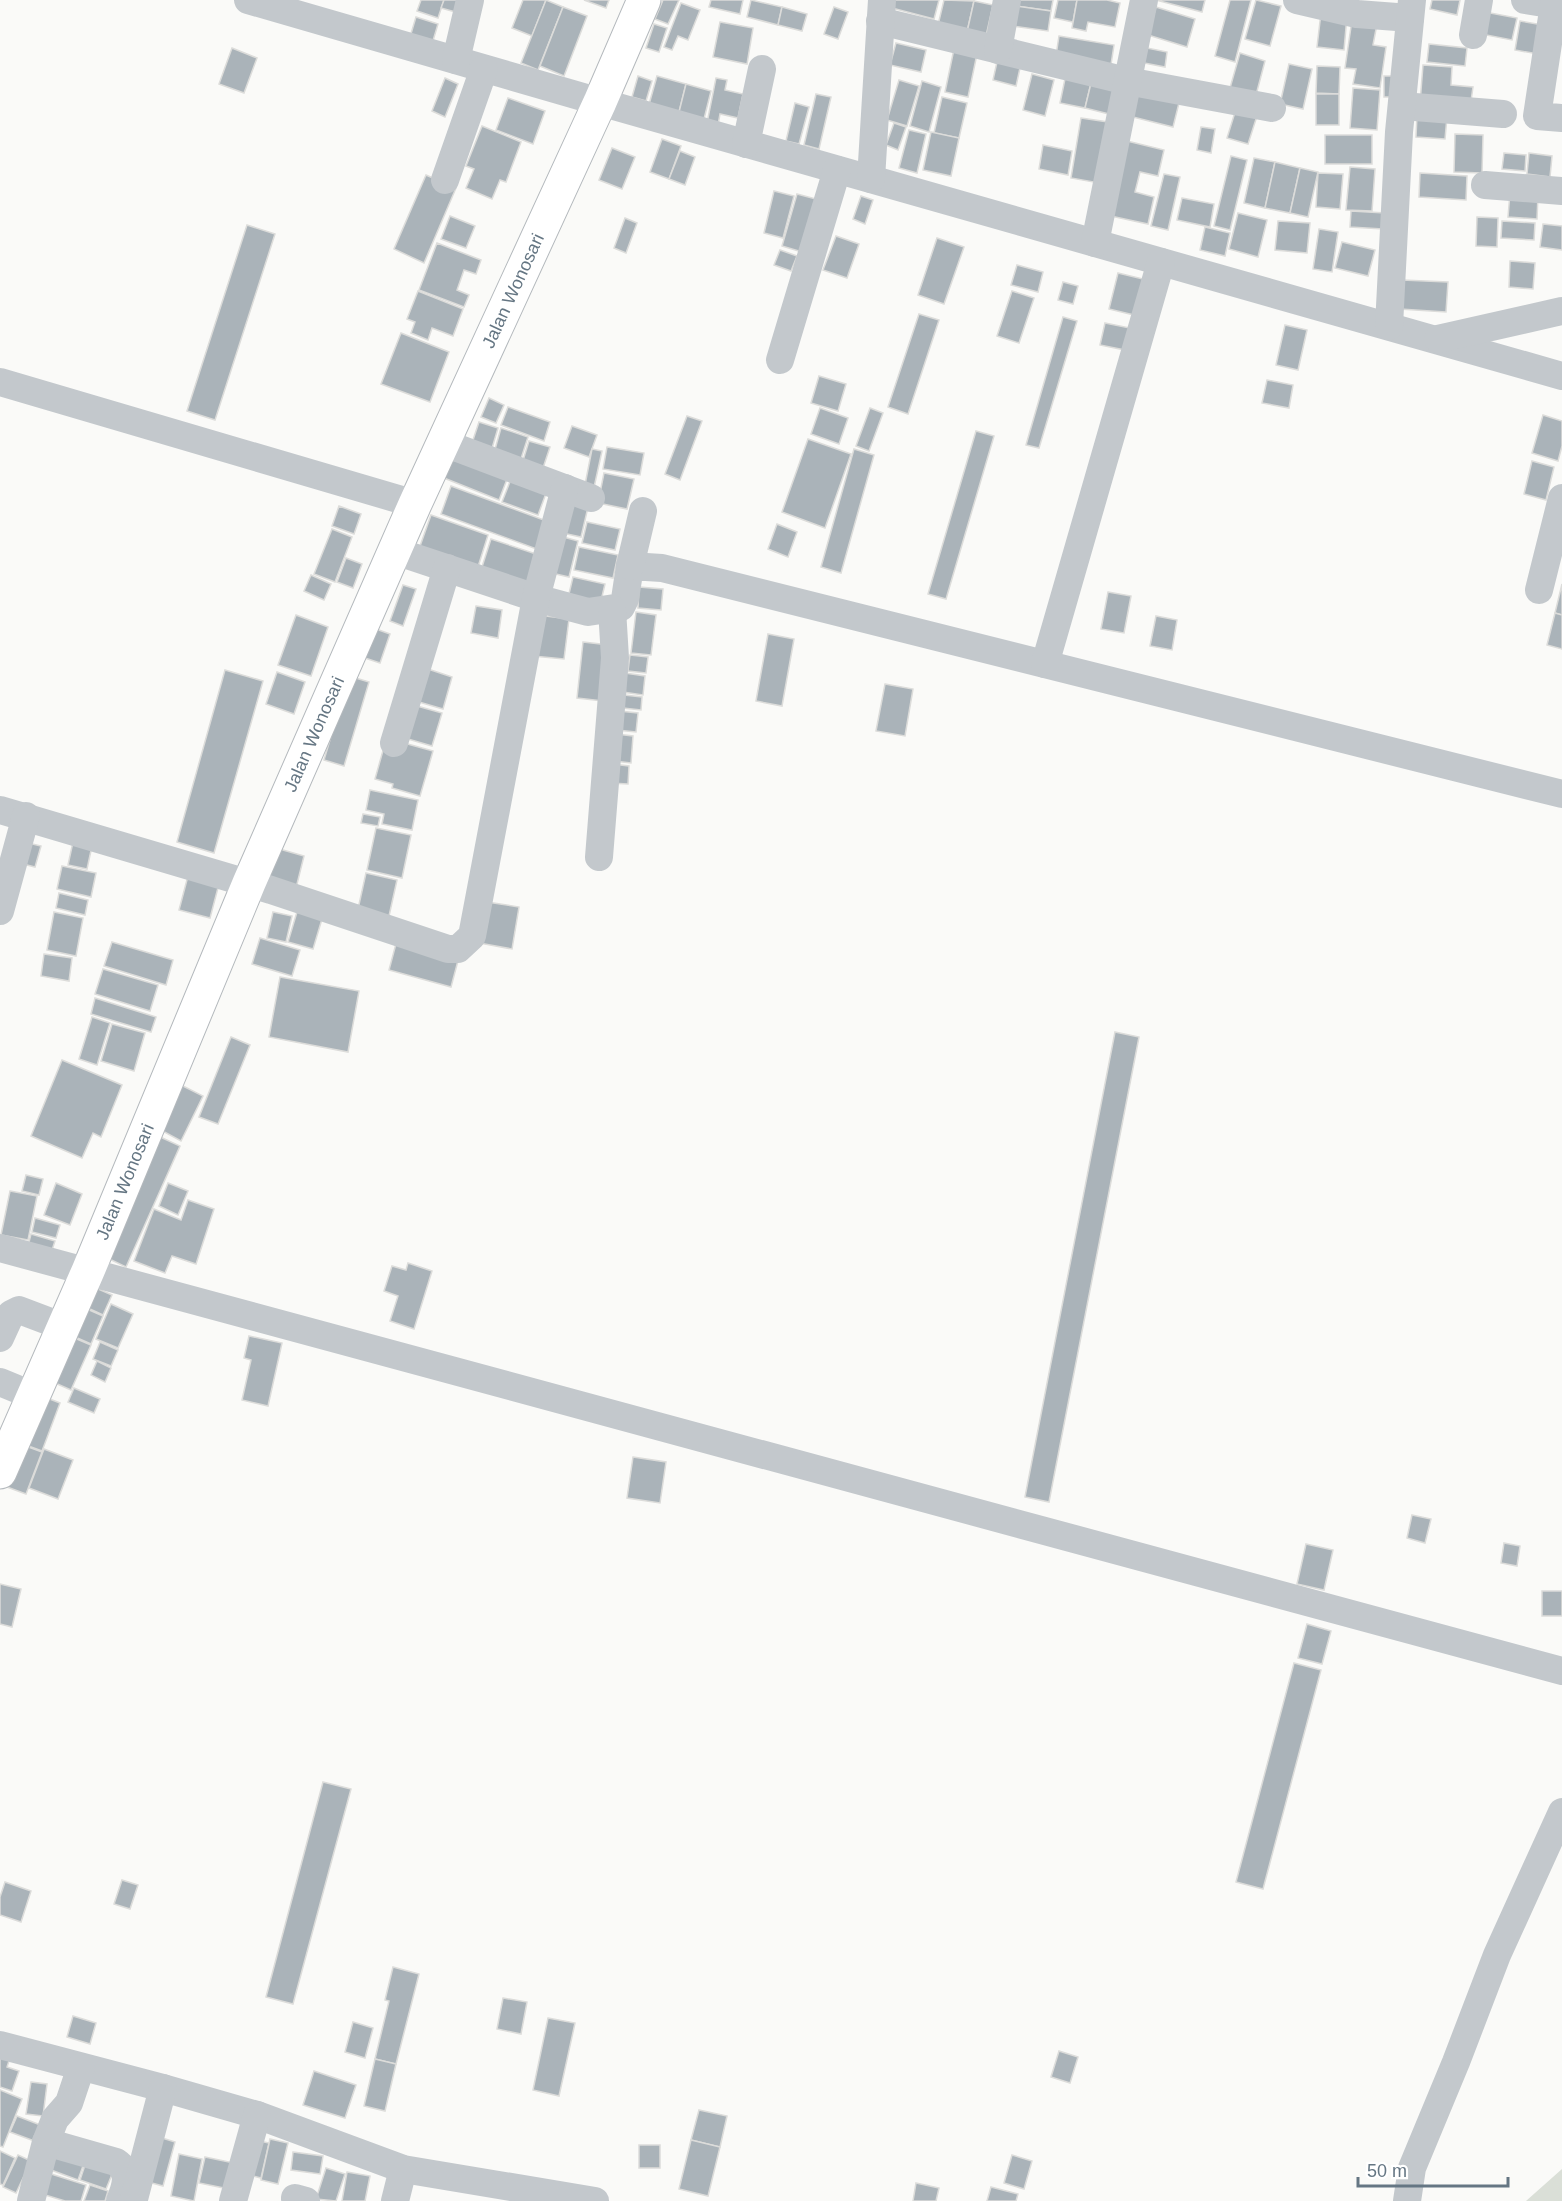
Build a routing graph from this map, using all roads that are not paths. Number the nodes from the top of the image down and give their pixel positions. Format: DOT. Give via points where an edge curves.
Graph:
graph roads {
  1 [pos="248,0"];
  2 [pos="470,0"];
  3 [pos="644,0"];
  4 [pos="1007,0"];
  5 [pos="1144,0"];
  6 [pos="1297,0"];
  7 [pos="1479,0"];
  8 [pos="1525,0"];
  9 [pos="1558,5"];
  10 [pos="1411,9"];
  11 [pos="881,10"];
  12 [pos="1473,35"];
  13 [pos="998,50"];
  14 [pos="456,60"];
  15 [pos="484,69"];
  16 [pos="762,69"];
  17 [pos="1127,81"];
  18 [pos="600,102"];
  19 [pos="1402,105"];
  20 [pos="1272,108"];
  21 [pos="1503,114"];
  22 [pos="1562,118"];
  23 [pos="746,144"];
  24 [pos="837,170"];
  25 [pos="871,179"];
  26 [pos="445,180"];
  27 [pos="1485,185"];
  28 [pos="1562,191"];
  29 [pos="1095,243"];
  30 [pos="1161,262"];
  31 [pos="1562,311"];
  32 [pos="1389,327"];
  33 [pos="1434,339"];
  34 [pos="780,360"];
  35 [pos="1562,376"];
  36 [pos="0,382"];
  37 [pos="443,441"];
  38 [pos="1562,498"];
  39 [pos="415,504"];
  40 [pos="643,511"];
  41 [pos="395,551"];
  42 [pos="630,566"];
  43 [pos="447,568"];
  44 [pos="1539,590"];
  45 [pos="536,598"];
  46 [pos="612,609"];
  47 [pos="1045,664"];
  48 [pos="394,743"];
  49 [pos="1562,794"];
  50 [pos="13,813"];
  51 [pos="599,857"];
  52 [pos="249,883"];
  53 [pos="0,911"];
  54 [pos="0,1248"];
  55 [pos="88,1271"];
  56 [pos="64,1327"];
  57 [pos="0,1338"];
  58 [pos="0,1382"];
  59 [pos="34,1396"];
  60 [pos="0,1472"];
  61 [pos="1562,1671"];
  62 [pos="1562,1812"];
  63 [pos="0,2045"];
  64 [pos="81,2067"];
  65 [pos="163,2088"];
  66 [pos="257,2115"];
  67 [pos="46,2142"];
  68 [pos="403,2169"];
  69 [pos="31,2201"];
  70 [pos="120,2201"];
  71 [pos="134,2201"];
  72 [pos="233,2201"];
  73 [pos="395,2201"];
  74 [pos="595,2201"];
  75 [pos="1407,2201"];
  1 -- 14 [label="street"];
  2 -- 14 [label="street"];
  3 -- 18 [label="highway, Jalan Wonosari"];
  4 -- 13 [label="street"];
  5 -- 17 [label="street"];
  6 -- 10 [label="street" via="1357,14"];
  7 -- 12 [label="street"];
  8 -- 9 [label="street"];
  9 -- 22 [label="street" via="1538,116"];
  10 -- 19 [label="street"];
  11 -- 13 [label="street"];
  11 -- 25 [label="street"];
  13 -- 17 [label="street"];
  14 -- 15 [label="street"];
  15 -- 18 [label="street"];
  15 -- 26 [label="street"];
  16 -- 23 [label="street"];
  17 -- 20 [label="street"];
  17 -- 29 [label="street"];
  18 -- 23 [label="street"];
  18 -- 37 [label="highway, Jalan Wonosari"];
  19 -- 21 [label="street"];
  19 -- 32 [label="street"];
  23 -- 24 [label="street"];
  24 -- 25 [label="street"];
  24 -- 34 [label="street"];
  25 -- 29 [label="street"];
  27 -- 28 [label="street"];
  29 -- 30 [label="street"];
  30 -- 32 [label="street"];
  30 -- 47 [label="street"];
  31 -- 33 [label="street"];
  32 -- 33 [label="street"];
  33 -- 35 [label="street"];
  36 -- 39 [label="street"];
  37 -- 39 [label="highway, Jalan Wonosari"];
  37 -- 45 [label="street" via="578,493"];
  38 -- 44 [label="street"];
  39 -- 41 [label="highway, Jalan Wonosari"];
  40 -- 42 [label="street"];
  41 -- 43 [label="street"];
  41 -- 52 [label="highway, Jalan Wonosari"];
  42 -- 46 [label="street" via="625,599 621,607"];
  42 -- 47 [label="street" via="662,568"];
  43 -- 45 [label="street"];
  43 -- 48 [label="street"];
  45 -- 46 [label="street" via="588,612"];
  45 -- 52 [label="street" via="472,936 464,945 448,949"];
  46 -- 51 [label="street" via="615,658"];
  47 -- 49 [label="street"];
  50 -- 52 [label="street"];
  50 -- 53 [label="street"];
  52 -- 55 [label="highway, Jalan Wonosari"];
  54 -- 55 [label="street"];
  55 -- 56 [label="highway, Jalan Wonosari"];
  55 -- 61 [label="street"];
  56 -- 57 [label="street" via="19,1310 11,1314"];
  56 -- 59 [label="highway, Jalan Wonosari"];
  58 -- 59 [label="street"];
  59 -- 60 [label="highway, Jalan Wonosari"];
  62 -- 75 [label="street" via="1497,1955 1412,2168"];
  63 -- 64 [label="street"];
  64 -- 65 [label="street"];
  64 -- 67 [label="street" via="69,2103 55,2119"];
  65 -- 66 [label="street"];
  65 -- 71 [label="street"];
  66 -- 68 [label="street"];
  66 -- 72 [label="street"];
  67 -- 69 [label="street"];
  67 -- 70 [label="street" via="123,2166 127,2184"];
  68 -- 73 [label="street"];
  68 -- 74 [label="street"];
}
